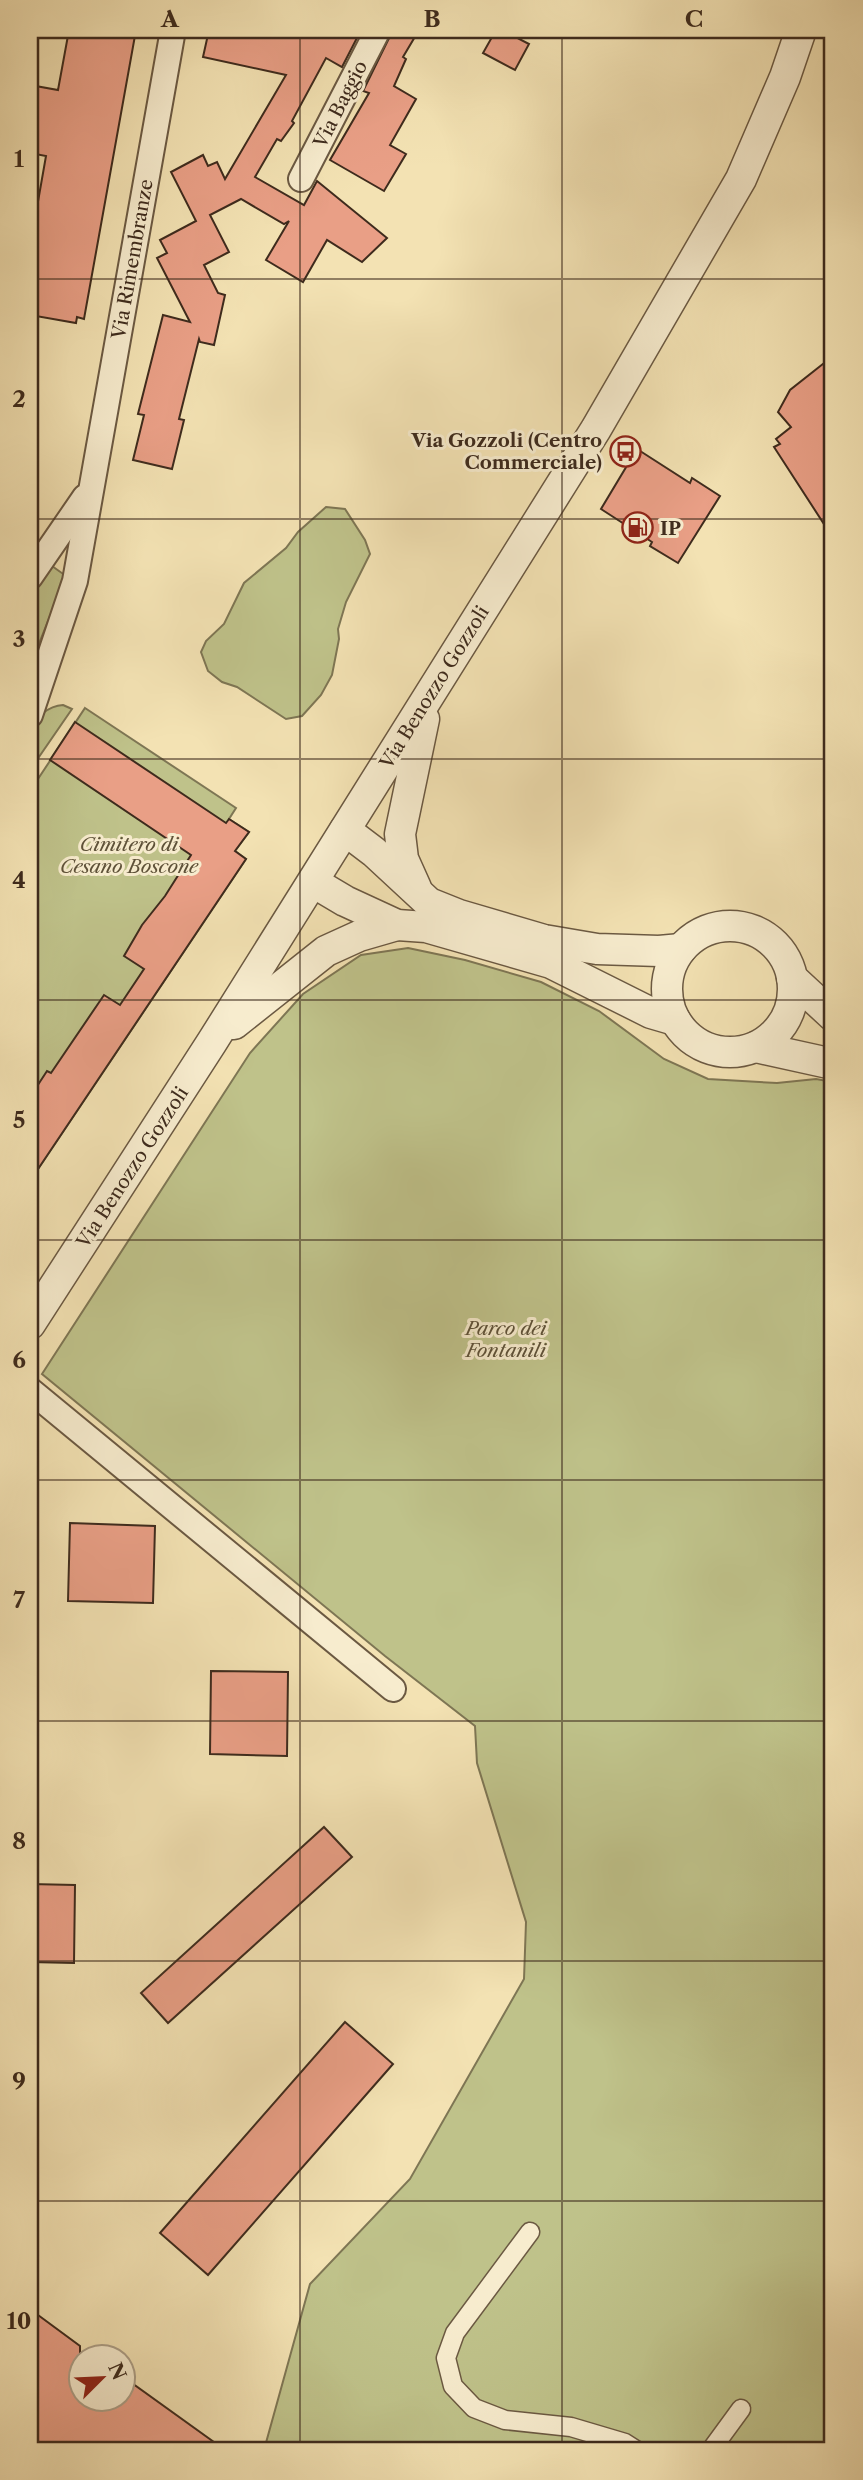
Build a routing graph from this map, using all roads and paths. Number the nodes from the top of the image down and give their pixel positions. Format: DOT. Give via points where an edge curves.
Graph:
graph roads {
  1 [pos="173,30"];
  2 [pos="378,30"];
  3 [pos="801,30"];
  4 [pos="301,179"];
  5 [pos="91,487"];
  6 [pos="30,577"];
  7 [pos="429,696"];
  8 [pos="30,715"];
  9 [pos="345,830"];
  10 [pos="313,882"];
  11 [pos="419,895"];
  12 [pos="397,925"];
  13 [pos="681,949"];
  14 [pos="792,978"];
  15 [pos="833,1016"];
  16 [pos="675,1020"];
  17 [pos="212,1042"];
  18 [pos="755,1047"];
  19 [pos="833,1064"];
  20 [pos="30,1324"];
  21 [pos="30,1390"];
  22 [pos="393,1689"];
  23 [pos="530,2232"];
  24 [pos="741,2409"];
  25 [pos="636,2450"];
  26 [pos="711,2450"];
  1 -- 5 [label="street, Via Rimembranze"];
  2 -- 4 [label="street, Via Baggio"];
  3 -- 7 [label="street, Via Benozzo Gozzoli" via="741,179 592,435"];
  5 -- 6 [label="street, Via Rimembranze"];
  5 -- 8 [label="street, Via Rimembranze" via="73,587"];
  7 -- 9 [label="street, Via Benozzo Gozzoli"];
  7 -- 11 [label="street" via="400,834 403,859"];
  9 -- 10 [label="street, Via Benozzo Gozzoli"];
  9 -- 11 [label="street"];
  10 -- 12 [label="street"];
  10 -- 17 [label="street, Via Benozzo Gozzoli"];
  11 -- 13 [label="street" via="459,915 544,940 597,949"];
  12 -- 16 [label="street" via="426,927 551,963 651,1013"];
  12 -- 17 [label="street" via="326,951"];
  13 -- 14 [label="street" via="706,930 745,928 778,948"];
  13 -- 16 [label="street" via="667,985"];
  14 -- 15 [label="street"];
  14 -- 18 [label="street" via="792,999 784,1021"];
  16 -- 18 [label="street" via="692,1040 713,1050 737,1052"];
  17 -- 20 [label="street, Via Benozzo Gozzoli"];
  18 -- 19 [label="street"];
  21 -- 22 [label="street"];
  23 -- 25 [label="street" via="455,2333 446,2358 453,2386 474,2408 505,2420 571,2427"];
  24 -- 26 [label="street"];
}
